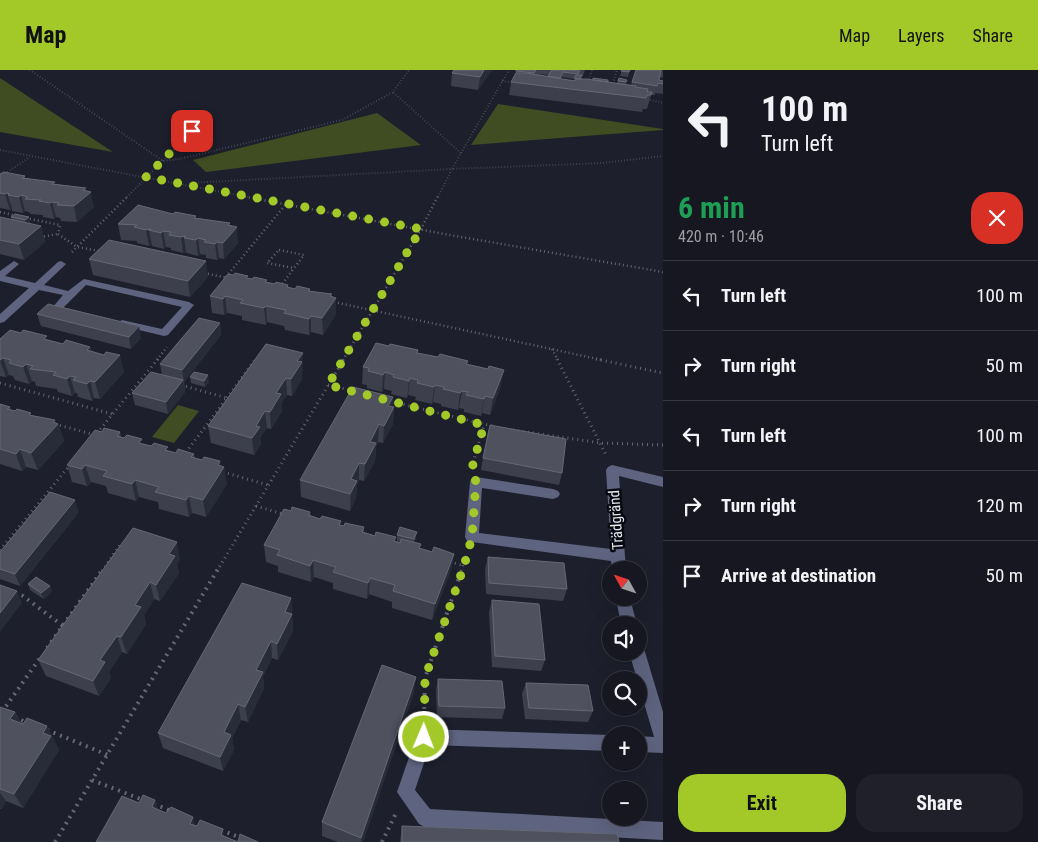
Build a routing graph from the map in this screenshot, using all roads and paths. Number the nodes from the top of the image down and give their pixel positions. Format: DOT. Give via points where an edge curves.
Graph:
graph roads {
  1 [pos="30,70"];
  2 [pos="409,70"];
  3 [pos="509,70"];
  4 [pos="592,70"];
  5 [pos="617,70"];
  6 [pos="502,82"];
  7 [pos="520,84"];
  8 [pos="588,90"];
  9 [pos="393,92"];
  10 [pos="609,94"];
  11 [pos="642,98"];
  12 [pos="663,103"];
  13 [pos="192,131"];
  14 [pos="0,150"];
  15 [pos="461,153"];
  16 [pos="663,156"];
  17 [pos="30,157"];
  18 [pos="163,161"];
  19 [pos="452,169"];
  20 [pos="0,177"];
  21 [pos="146,177"];
  22 [pos="184,184"];
  23 [pos="286,204"];
  24 [pos="0,212"];
  25 [pos="17,216"];
  26 [pos="26,218"];
  27 [pos="421,229"];
  28 [pos="58,234"];
  29 [pos="34,236"];
  30 [pos="77,246"];
  31 [pos="105,252"];
  32 [pos="0,261"];
  33 [pos="61,264"];
  34 [pos="294,268"];
  35 [pos="198,272"];
  36 [pos="663,272"];
  37 [pos="0,277"];
  38 [pos="226,277"];
  39 [pos="234,279"];
  40 [pos="219,285"];
  41 [pos="36,287"];
  42 [pos="287,291"];
  43 [pos="70,294"];
  44 [pos="334,302"];
  45 [pos="66,310"];
  46 [pos="372,310"];
  47 [pos="0,320"];
  48 [pos="111,320"];
  49 [pos="170,345"];
  50 [pos="551,348"];
  51 [pos="254,361"];
  52 [pos="663,373"];
  53 [pos="145,375"];
  54 [pos="154,377"];
  55 [pos="172,382"];
  56 [pos="0,383"];
  57 [pos="328,385"];
  58 [pos="356,392"];
  59 [pos="227,398"];
  60 [pos="383,399"];
  61 [pos="112,414"];
  62 [pos="48,422"];
  63 [pos="484,425"];
  64 [pos="494,427"];
  65 [pos="503,428"];
  66 [pos="95,435"];
  67 [pos="104,438"];
  68 [pos="89,443"];
  69 [pos="601,443"];
  70 [pos="663,445"];
  71 [pos="76,458"];
  72 [pos="180,460"];
  73 [pos="216,470"];
  74 [pos="612,470"];
  75 [pos="476,482"];
  76 [pos="663,482"];
  77 [pos="268,484"];
  78 [pos="553,494"];
  79 [pos="256,506"];
  80 [pos="293,517"];
  81 [pos="472,537"];
  82 [pos="122,542"];
  83 [pos="0,550"];
  84 [pos="445,560"];
  85 [pos="608,561"];
  86 [pos="619,561"];
  87 [pos="464,566"];
  88 [pos="8,591"];
  89 [pos="63,626"];
  90 [pos="46,649"];
  91 [pos="41,657"];
  92 [pos="640,661"];
  93 [pos="1,712"];
  94 [pos="659,716"];
  95 [pos="424,737"];
  96 [pos="663,740"];
  97 [pos="602,743"];
  98 [pos="647,744"];
  99 [pos="663,745"];
  100 [pos="108,755"];
  101 [pos="92,780"];
  102 [pos="406,792"];
  103 [pos="180,815"];
  104 [pos="216,828"];
  105 [pos="663,831"];
  106 [pos="55,842"];
  107 [pos="251,842"];
  108 [pos="382,842"];
  1 -- 18 [label="path"];
  2 -- 9 [label="path"];
  3 -- 6 [label="path"];
  4 -- 8 [label="path"];
  5 -- 10 [label="path"];
  6 -- 7 [label="path"];
  6 -- 15 [label="path"];
  9 -- 15 [label="path"];
  9 -- 18 [label="path" via="342,120"];
  11 -- 12 [label="path"];
  13 -- 18 [label="path"];
  14 -- 17 [label="path"];
  15 -- 19 [label="path"];
  16 -- 19 [label="path"];
  17 -- 20 [label="path"];
  17 -- 21 [label="path"];
  18 -- 21 [label="path"];
  19 -- 22 [label="path"];
  19 -- 27 [label="path"];
  21 -- 22 [label="path"];
  21 -- 30 [label="path"];
  22 -- 23 [label="path"];
  23 -- 27 [label="path"];
  23 -- 38 [label="path"];
  24 -- 25 [label="path"];
  26 -- 28 [label="path" via="60,225"];
  27 -- 36 [label="path"];
  27 -- 46 [label="path"];
  28 -- 29 [label="path" via="43,238"];
  28 -- 30 [label="path"];
  30 -- 31 [label="path"];
  30 -- 33 [label="path"];
  32 -- 37 [label="street" via="14,264"];
  33 -- 41 [label="street"];
  34 -- 34 [label="path" via="285,267 267,263 279,250 304,255"];
  34 -- 42 [label="path" via="278,289"];
  35 -- 38 [label="path"];
  37 -- 41 [label="street"];
  38 -- 39 [label="path"];
  38 -- 40 [label="path"];
  41 -- 43 [label="street"];
  41 -- 47 [label="street"];
  43 -- 45 [label="street" via="57,308"];
  43 -- 48 [label="street" via="84,282 189,305 164,333"];
  44 -- 46 [label="path"];
  46 -- 50 [label="path"];
  46 -- 57 [label="path"];
  49 -- 53 [label="path"];
  50 -- 52 [label="path"];
  50 -- 69 [label="path"];
  51 -- 59 [label="path"];
  53 -- 54 [label="path"];
  53 -- 61 [label="path"];
  55 -- 59 [label="path"];
  56 -- 61 [label="path"];
  57 -- 58 [label="path"];
  57 -- 77 [label="path"];
  59 -- 72 [label="path"];
  60 -- 63 [label="path"];
  61 -- 66 [label="path"];
  62 -- 66 [label="path"];
  63 -- 64 [label="path"];
  63 -- 75 [label="path" via="472,468"];
  65 -- 69 [label="path"];
  66 -- 67 [label="path"];
  66 -- 68 [label="path"];
  69 -- 70 [label="path"];
  69 -- 74 [label="path"];
  71 -- 83 [label="path"];
  73 -- 77 [label="path"];
  74 -- 76 [label="street"];
  74 -- 86 [label="street, Trädgränd"];
  75 -- 78 [label="street"];
  75 -- 81 [label="street"];
  77 -- 79 [label="path"];
  79 -- 80 [label="path"];
  79 -- 100 [label="path"];
  81 -- 85 [label="street"];
  81 -- 87 [label="path"];
  82 -- 89 [label="path"];
  84 -- 87 [label="path"];
  87 -- 95 [label="path" via="425,678"];
  88 -- 89 [label="path" via="23,596"];
  89 -- 90 [label="path"];
  91 -- 93 [label="path"];
  92 -- 94 [label="street"];
  93 -- 100 [label="path"];
  94 -- 96 [label="street"];
  95 -- 97 [label="street"];
  95 -- 102 [label="street"];
  98 -- 99 [label="street"];
  100 -- 101 [label="path"];
  101 -- 103 [label="path"];
  101 -- 106 [label="path"];
  102 -- 105 [label="street" via="425,818"];
  102 -- 108 [label="path"];
  104 -- 107 [label="path"];
}
